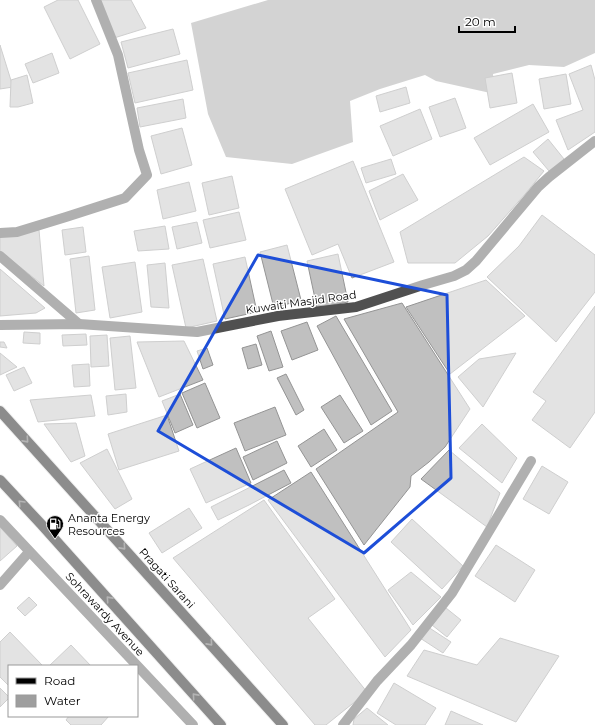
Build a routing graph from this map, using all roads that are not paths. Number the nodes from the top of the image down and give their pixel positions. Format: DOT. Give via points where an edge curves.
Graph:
graph roads {
  1 [pos="96,0"];
  2 [pos="595,141"];
  3 [pos="0,233"];
  4 [pos="0,256"];
  5 [pos="79,324"];
  6 [pos="0,325"];
  7 [pos="0,411"];
  8 [pos="531,461"];
  9 [pos="0,480"];
  10 [pos="0,520"];
  11 [pos="29,552"];
  12 [pos="0,585"];
  13 [pos="136,665"];
  14 [pos="138,667"];
  15 [pos="193,725"];
  16 [pos="221,725"];
  17 [pos="283,725"];
  18 [pos="343,725"];
  1 -- 3 [label="street" via="118,55 139,150 148,175 125,198 18,232"];
  2 -- 5 [label="street, Kuwaiti Masjid Road" via="538,187 476,261 454,276 356,308 278,316 197,332"];
  4 -- 5 [label="street"];
  5 -- 6 [label="street, Kuwaiti Masjid Road"];
  7 -- 17 [label="main road, Pragati Sarani, one-way"];
  8 -- 18 [label="street" via="452,593"];
  16 -- 9 [label="main road, one-way"];
  10 -- 11 [label="street, Sohrawardy Avenue"];
  11 -- 12 [label="street"];
  11 -- 13 [label="street, Sohrawardy Avenue"];
  14 -- 15 [label="street, Sohrawardy Avenue"];
}
